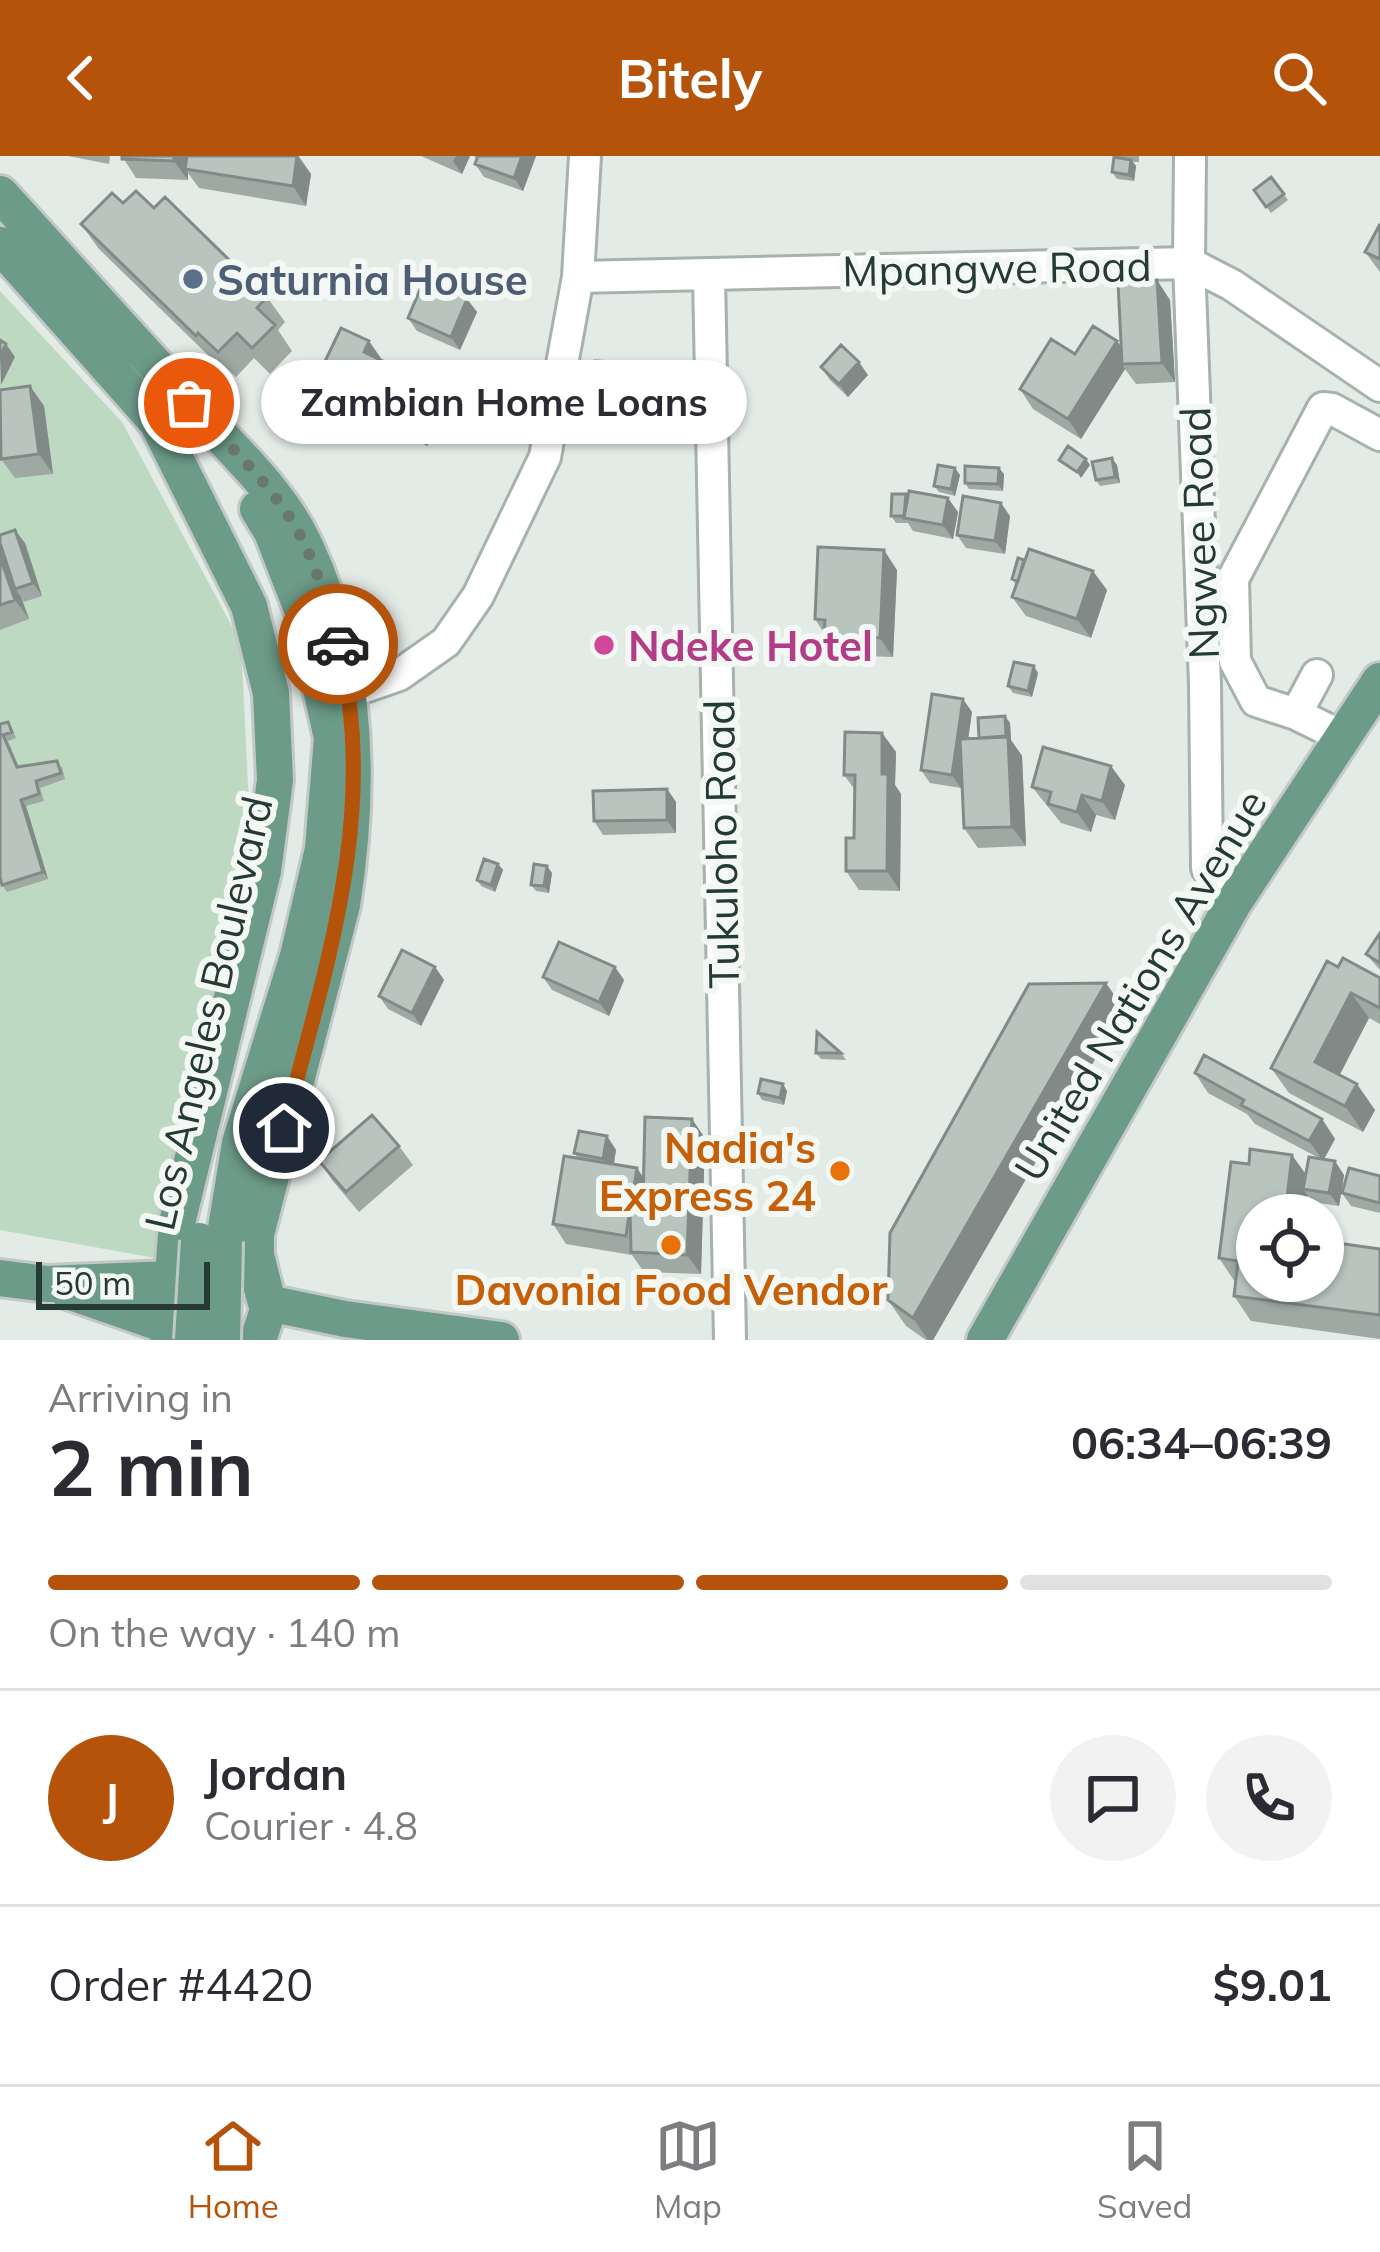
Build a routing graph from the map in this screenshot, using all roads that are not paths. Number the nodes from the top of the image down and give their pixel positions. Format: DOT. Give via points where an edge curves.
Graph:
graph roads {
  1 [pos="585,156"];
  2 [pos="1190,156"];
  3 [pos="0,194"];
  4 [pos="0,245"];
  5 [pos="1189,263"];
  6 [pos="710,276"];
  7 [pos="578,277"];
  8 [pos="1380,386"];
  9 [pos="1380,435"];
  10 [pos="221,437"];
  11 [pos="176,454"];
  12 [pos="1317,675"];
  13 [pos="1380,681"];
  14 [pos="350,692"];
  15 [pos="1256,701"];
  16 [pos="1205,710"];
  17 [pos="1296,714"];
  18 [pos="1343,737"];
  19 [pos="1234,902"];
  20 [pos="211,1241"];
  21 [pos="171,1276"];
  22 [pos="0,1278"];
  23 [pos="47,1284"];
  24 [pos="265,1323"];
  25 [pos="172,1336"];
  26 [pos="222,1340"];
  27 [pos="501,1340"];
  28 [pos="730,1340"];
  29 [pos="985,1340"];
  1 -- 7 [label="street"];
  2 -- 5 [label="street, Ngwee Road"];
  3 -- 10 [label="main road, Los Angeles Boulevard"];
  4 -- 11 [label="main road, Los Angeles Boulevard" via="157,422"];
  5 -- 6 [label="street, Mpangwe Road"];
  5 -- 8 [label="street, Mpangwe Road"];
  5 -- 16 [label="street, Ngwee Road"];
  6 -- 7 [label="street, Mpangwe Road"];
  6 -- 28 [label="street, Tukuloho Road"];
  7 -- 14 [label="street" via="545,458 478,596 446,642 399,676"];
  9 -- 15 [label="street" via="1323,408 1233,579 1235,661"];
  10 -- 14 [label="main road, Los Angeles Boulevard" via="304,542"];
  10 -- 20 [label="main road, Los Angeles Boulevard" via="272,532 305,617 332,739 323,849 298,956"];
  11 -- 20 [label="main road, Los Angeles Boulevard" via="216,491 251,544 284,625 309,740 301,847 218,1138"];
  11 -- 21 [label="main road, Los Angeles Boulevard" via="249,606 271,693 275,780 263,871"];
  12 -- 17 [label="street"];
  13 -- 18 [label="main road, United Nations Avenue"];
  14 -- 24 [label="main road, Los Angeles Boulevard" via="350,858 256,1234"];
  15 -- 16 [label="street"];
  15 -- 17 [label="street"];
  16 -- 19 [label="street, Ngwee Road" via="1208,868"];
  17 -- 18 [label="street"];
  18 -- 19 [label="main road, United Nations Avenue"];
  19 -- 29 [label="main road, United Nations Avenue"];
  20 -- 25 [label="main road, Los Angeles Boulevard, bridge"];
  20 -- 26 [label="main road, Los Angeles Boulevard, bridge"];
  21 -- 23 [label="main road"];
  21 -- 24 [label="main road" via="197,1258 226,1256 251,1270"];
  21 -- 25 [label="main road, Los Angeles Boulevard" via="161,1301"];
  22 -- 23 [label="main road"];
  23 -- 25 [label="main road"];
  24 -- 27 [label="main road" via="345,1319"];
}
